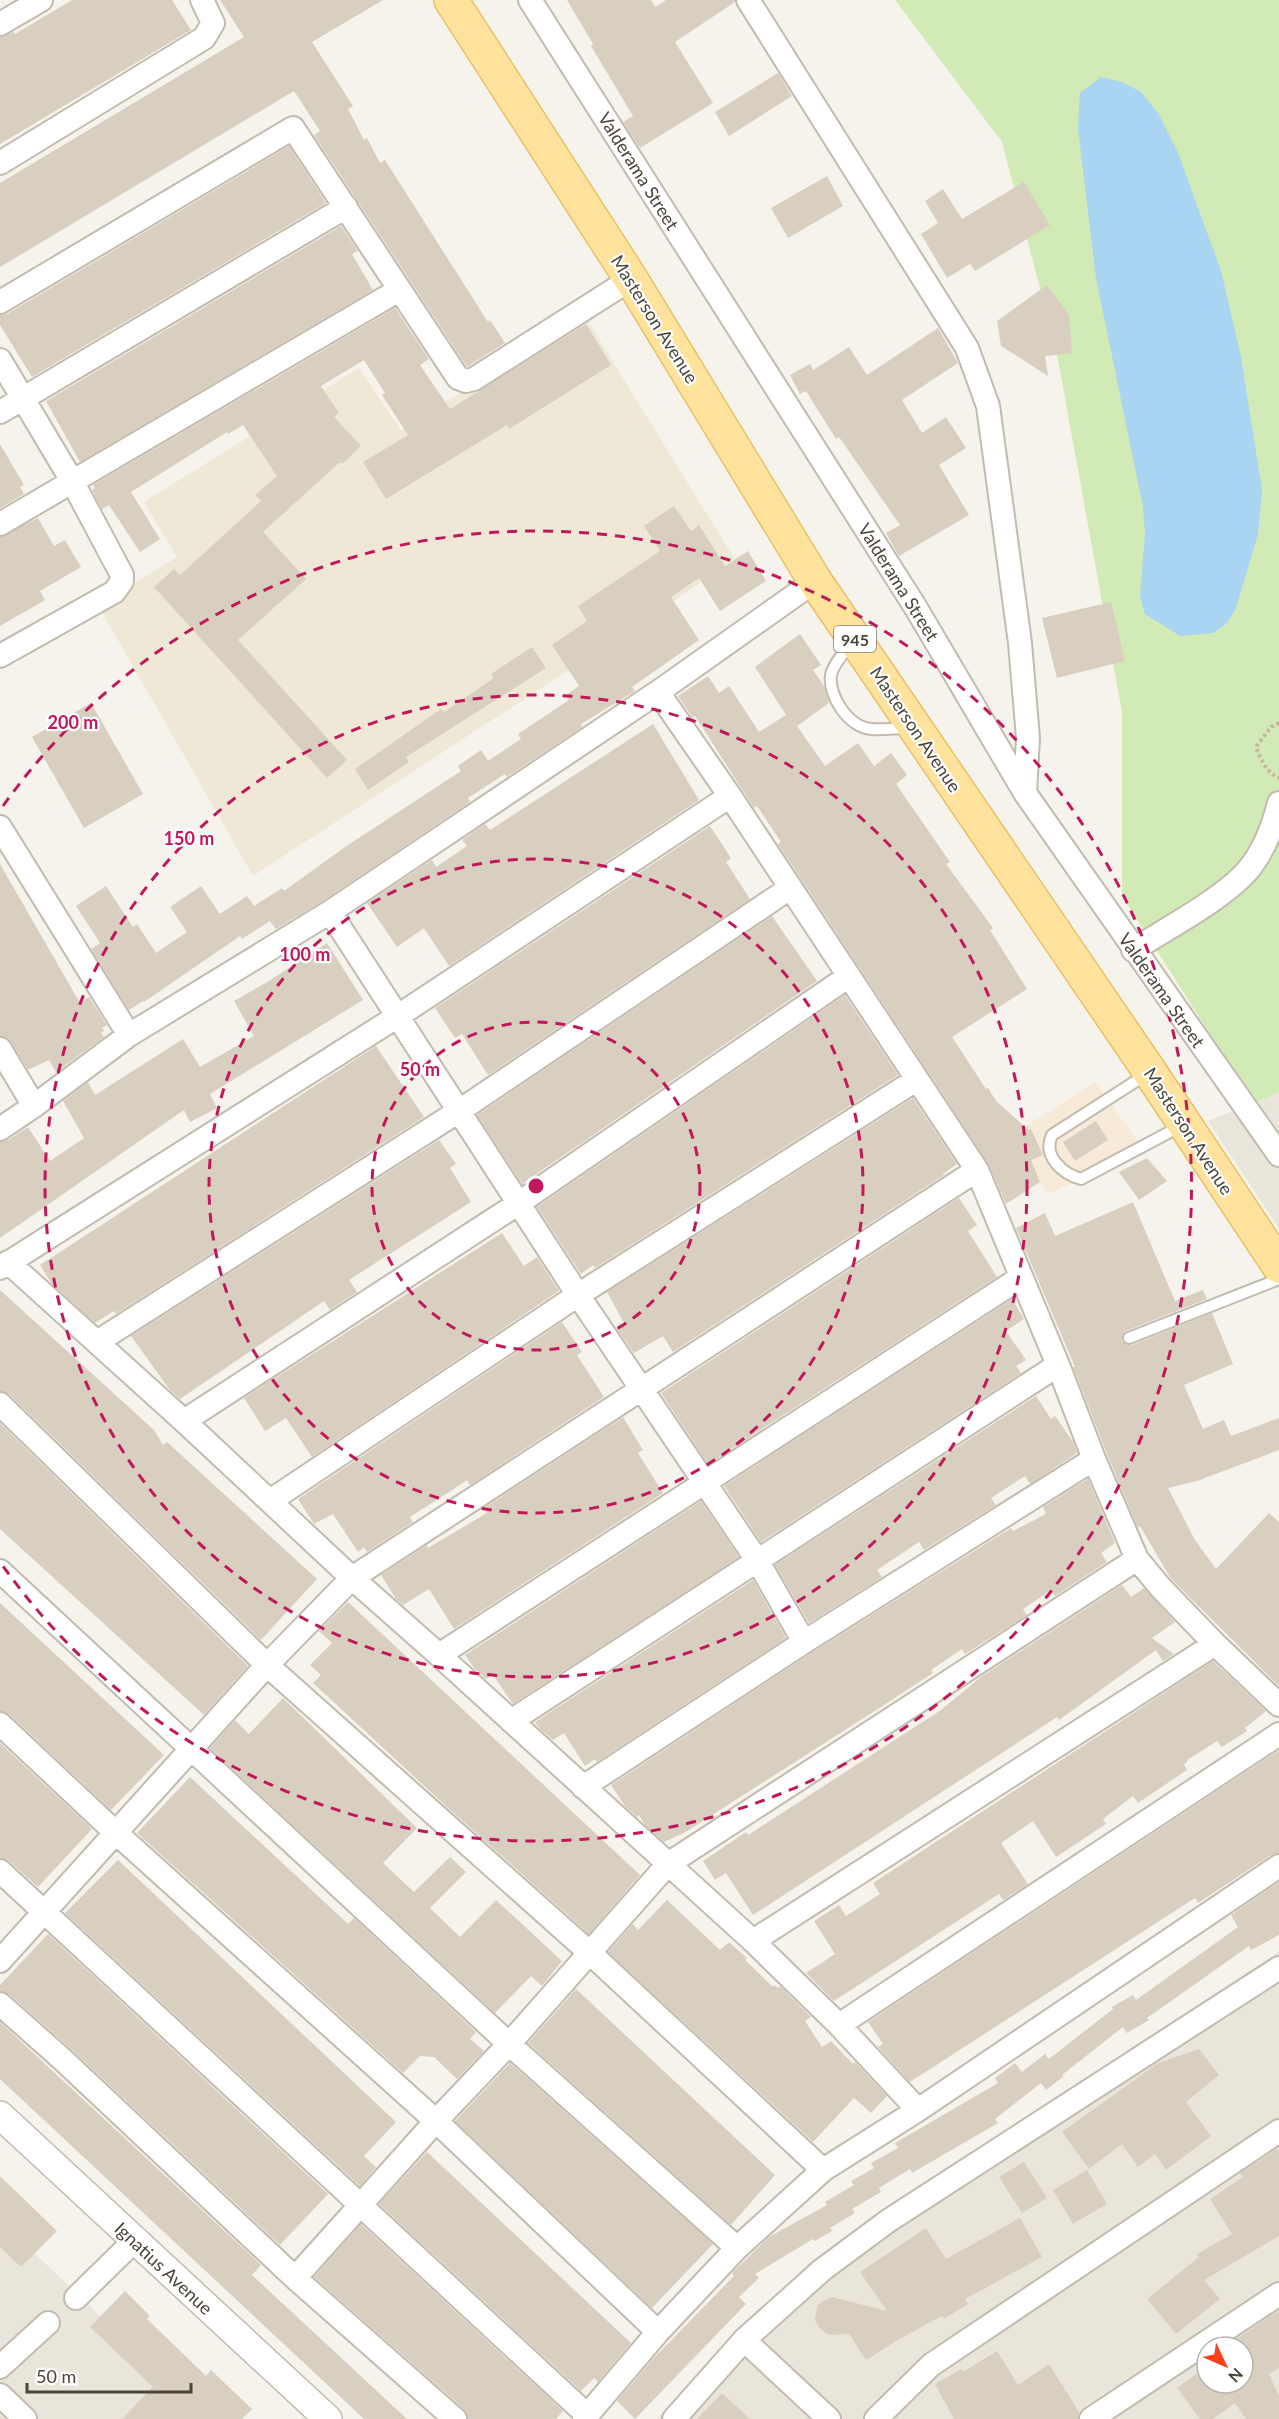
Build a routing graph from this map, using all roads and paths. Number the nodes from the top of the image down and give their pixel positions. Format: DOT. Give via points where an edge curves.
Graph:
graph roads {
  1 [pos="41,0"];
  2 [pos="202,0"];
  3 [pos="451,0"];
  4 [pos="530,0"];
  5 [pos="748,0"];
  6 [pos="0,24"];
  7 [pos="0,163"];
  8 [pos="346,207"];
  9 [pos="631,279"];
  10 [pos="399,290"];
  11 [pos="0,302"];
  12 [pos="0,360"];
  13 [pos="23,398"];
  14 [pos="0,412"];
  15 [pos="72,481"];
  16 [pos="0,524"];
  17 [pos="815,581"];
  18 [pos="854,638"];
  19 [pos="0,656"];
  20 [pos="658,692"];
  21 [pos="1279,723"];
  22 [pos="914,728"];
  23 [pos="1279,778"];
  24 [pos="1025,793"];
  25 [pos="730,796"];
  26 [pos="1279,803"];
  27 [pos="0,827"];
  28 [pos="790,888"];
  29 [pos="330,912"];
  30 [pos="1133,950"];
  31 [pos="849,976"];
  32 [pos="398,1016"];
  33 [pos="129,1035"];
  34 [pos="0,1049"];
  35 [pos="1150,1072"];
  36 [pos="916,1080"];
  37 [pos="34,1106"];
  38 [pos="459,1111"];
  39 [pos="1184,1125"];
  40 [pos="0,1129"];
  41 [pos="1279,1155"];
  42 [pos="976,1170"];
  43 [pos="519,1203"];
  44 [pos="4,1265"];
  45 [pos="1279,1266"];
  46 [pos="1020,1278"];
  47 [pos="1279,1279"];
  48 [pos="579,1295"];
  49 [pos="1129,1338"];
  50 [pos="97,1342"];
  51 [pos="1058,1365"];
  52 [pos="643,1389"];
  53 [pos="0,1404"];
  54 [pos="184,1421"];
  55 [pos="1094,1459"];
  56 [pos="704,1482"];
  57 [pos="270,1502"];
  58 [pos="1137,1559"];
  59 [pos="757,1560"];
  60 [pos="0,1571"];
  61 [pos="352,1578"];
  62 [pos="804,1642"];
  63 [pos="1215,1644"];
  64 [pos="439,1655"];
  65 [pos="267,1665"];
  66 [pos="1279,1705"];
  67 [pos="511,1721"];
  68 [pos="0,1724"];
  69 [pos="1279,1734"];
  70 [pos="190,1748"];
  71 [pos="583,1787"];
  72 [pos="115,1832"];
  73 [pos="668,1864"];
  74 [pos="1279,1866"];
  75 [pos="0,1871"];
  76 [pos="44,1913"];
  77 [pos="753,1941"];
  78 [pos="590,1953"];
  79 [pos="0,1961"];
  80 [pos="1279,1970"];
  81 [pos="0,2004"];
  82 [pos="839,2025"];
  83 [pos="509,2044"];
  84 [pos="918,2110"];
  85 [pos="0,2115"];
  86 [pos="436,2121"];
  87 [pos="1279,2131"];
  88 [pos="823,2170"];
  89 [pos="359,2206"];
  90 [pos="134,2241"];
  91 [pos="738,2248"];
  92 [pos="295,2278"];
  93 [pos="1279,2294"];
  94 [pos="76,2298"];
  95 [pos="48,2323"];
  96 [pos="658,2332"];
  97 [pos="744,2340"];
  98 [pos="0,2367"];
  99 [pos="0,2395"];
  100 [pos="586,2417"];
  101 [pos="25,2419"];
  102 [pos="328,2419"];
  103 [pos="455,2419"];
  104 [pos="674,2419"];
  105 [pos="829,2419"];
  106 [pos="876,2419"];
  107 [pos="1090,2419"];
  1 -- 6 [label="street"];
  2 -- 7 [label="street" via="213,23 204,38"];
  3 -- 9 [label="main road, Masterson Avenue / 945"];
  4 -- 24 [label="street, Valderama Street" via="916,608"];
  5 -- 24 [label="street" via="966,348 978,374 988,406 1020,643 1028,738"];
  8 -- 10 [label="street"];
  8 -- 11 [label="street" via="293,128"];
  8 -- 13 [label="street"];
  9 -- 10 [label="street" via="466,381 458,378"];
  9 -- 17 [label="main road, Masterson Avenue / 945"];
  10 -- 15 [label="street"];
  12 -- 13 [label="street"];
  13 -- 14 [label="street"];
  13 -- 15 [label="street"];
  15 -- 16 [label="street"];
  15 -- 19 [label="street" via="122,581 114,592"];
  17 -- 18 [label="main road, Masterson Avenue / 945"];
  17 -- 20 [label="street"];
  18 -- 22 [label="main road, Masterson Avenue / 945"];
  18 -- 22 [label="lane" via="831,672 831,690 839,705 849,718 870,729"];
  20 -- 25 [label="street"];
  20 -- 29 [label="street"];
  21 -- 23 [label="path" via="1271,727 1256,747 1262,764"];
  22 -- 35 [label="main road, Masterson Avenue / 945"];
  24 -- 30 [label="street, Valderama Street"];
  25 -- 28 [label="street"];
  25 -- 32 [label="street"];
  26 -- 30 [label="street" via="1272,832 1248,870 1214,899"];
  27 -- 33 [label="street"];
  28 -- 31 [label="street"];
  28 -- 38 [label="street"];
  29 -- 32 [label="street"];
  29 -- 33 [label="street"];
  30 -- 41 [label="street, Valderama Street"];
  31 -- 36 [label="street"];
  31 -- 43 [label="street"];
  32 -- 38 [label="street"];
  32 -- 44 [label="street"];
  33 -- 37 [label="street"];
  34 -- 37 [label="street"];
  35 -- 39 [label="main road, Masterson Avenue / 945"];
  35 -- 39 [label="lane" via="1052,1135 1051,1150 1056,1163 1069,1176 1081,1179"];
  36 -- 42 [label="street"];
  36 -- 48 [label="street"];
  37 -- 40 [label="street"];
  38 -- 43 [label="street"];
  38 -- 50 [label="street"];
  39 -- 45 [label="main road, Masterson Avenue / 945"];
  42 -- 46 [label="street"];
  42 -- 52 [label="street"];
  43 -- 48 [label="street"];
  43 -- 54 [label="street"];
  44 -- 50 [label="street"];
  46 -- 51 [label="street"];
  46 -- 56 [label="street"];
  47 -- 49 [label="lane"];
  48 -- 52 [label="street"];
  48 -- 57 [label="street"];
  50 -- 54 [label="street"];
  51 -- 55 [label="street"];
  51 -- 59 [label="street"];
  52 -- 56 [label="street"];
  52 -- 61 [label="street"];
  53 -- 65 [label="street"];
  54 -- 57 [label="street"];
  55 -- 58 [label="street"];
  55 -- 62 [label="street"];
  56 -- 59 [label="street"];
  56 -- 64 [label="street"];
  57 -- 61 [label="street"];
  58 -- 63 [label="street"];
  58 -- 73 [label="street"];
  59 -- 62 [label="street"];
  59 -- 67 [label="street"];
  60 -- 70 [label="street"];
  61 -- 64 [label="street"];
  61 -- 65 [label="street"];
  62 -- 71 [label="street"];
  63 -- 66 [label="street"];
  63 -- 77 [label="street"];
  64 -- 67 [label="street"];
  65 -- 70 [label="street"];
  65 -- 78 [label="street"];
  67 -- 71 [label="street"];
  68 -- 72 [label="street"];
  69 -- 82 [label="street"];
  70 -- 72 [label="street"];
  70 -- 83 [label="street"];
  71 -- 73 [label="street"];
  72 -- 76 [label="street"];
  72 -- 86 [label="street"];
  73 -- 77 [label="street"];
  73 -- 78 [label="street"];
  74 -- 84 [label="street"];
  75 -- 76 [label="street"];
  76 -- 79 [label="street"];
  76 -- 89 [label="street"];
  77 -- 82 [label="street"];
  78 -- 83 [label="street"];
  78 -- 88 [label="street"];
  80 -- 97 [label="street" via="888,2221 822,2270"];
  81 -- 92 [label="street"];
  82 -- 84 [label="street"];
  83 -- 86 [label="street"];
  83 -- 91 [label="street"];
  84 -- 88 [label="street"];
  85 -- 90 [label="street, Ignatius Avenue"];
  86 -- 89 [label="street"];
  86 -- 96 [label="street"];
  87 -- 106 [label="street" via="931,2365"];
  88 -- 91 [label="street"];
  89 -- 92 [label="street"];
  89 -- 100 [label="street"];
  90 -- 94 [label="street"];
  90 -- 102 [label="street, Ignatius Avenue"];
  91 -- 96 [label="street"];
  92 -- 103 [label="street"];
  93 -- 107 [label="street"];
  95 -- 98 [label="street"];
  96 -- 100 [label="street"];
  97 -- 104 [label="street"];
  97 -- 105 [label="street"];
  99 -- 101 [label="street"];
}
